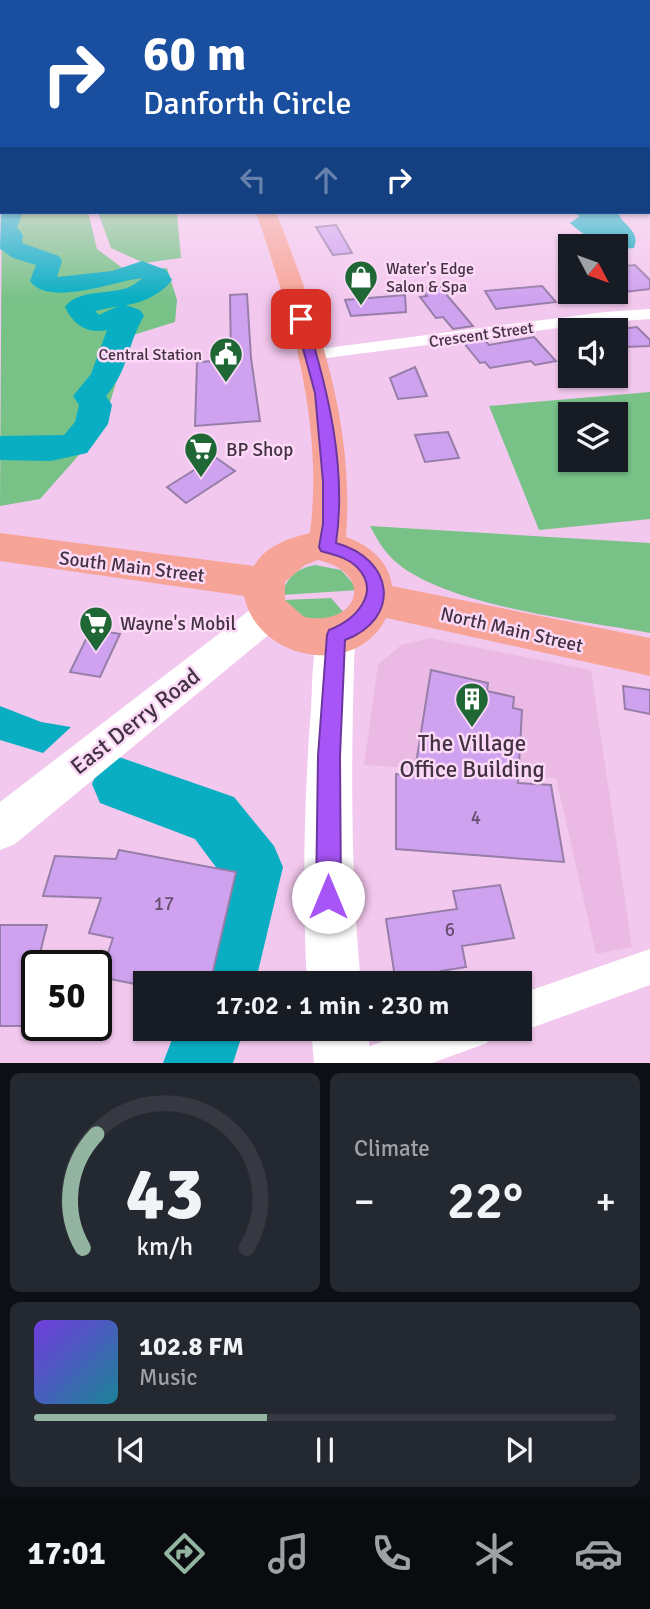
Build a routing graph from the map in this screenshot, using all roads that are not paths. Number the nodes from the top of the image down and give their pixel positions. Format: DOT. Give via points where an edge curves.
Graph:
graph roads {
  1 [pos="267,214"];
  2 [pos="650,314"];
  3 [pos="312,355"];
  4 [pos="0,547"];
  5 [pos="327,547"];
  6 [pos="268,598"];
  7 [pos="375,598"];
  8 [pos="336,635"];
  9 [pos="650,657"];
  10 [pos="0,829"];
  11 [pos="650,968"];
  12 [pos="333,971"];
  13 [pos="532,1009"];
  14 [pos="340,1041"];
  15 [pos="439,1041"];
  16 [pos="343,1063"];
  17 [pos="376,1063"];
  1 -- 3 [label="main road"];
  2 -- 3 [label="street, Crescent Street"];
  3 -- 5 [label="main road" via="322,393 331,482"];
  4 -- 6 [label="main road, South Main Street"];
  5 -- 6 [label="main road" via="309,547 284,557 272,569"];
  5 -- 7 [label="main road" via="350,553 362,562 371,573"];
  6 -- 8 [label="main road" via="282,626 298,634"];
  6 -- 10 [label="street, East Derry Road"];
  7 -- 8 [label="main road" via="360,622"];
  7 -- 9 [label="main road, North Main Street"];
  8 -- 12 [label="main road" via="329,756 328,918"];
  11 -- 13 [label="street"];
  14 -- 16 [label="main road"];
  15 -- 17 [label="street"];
}
